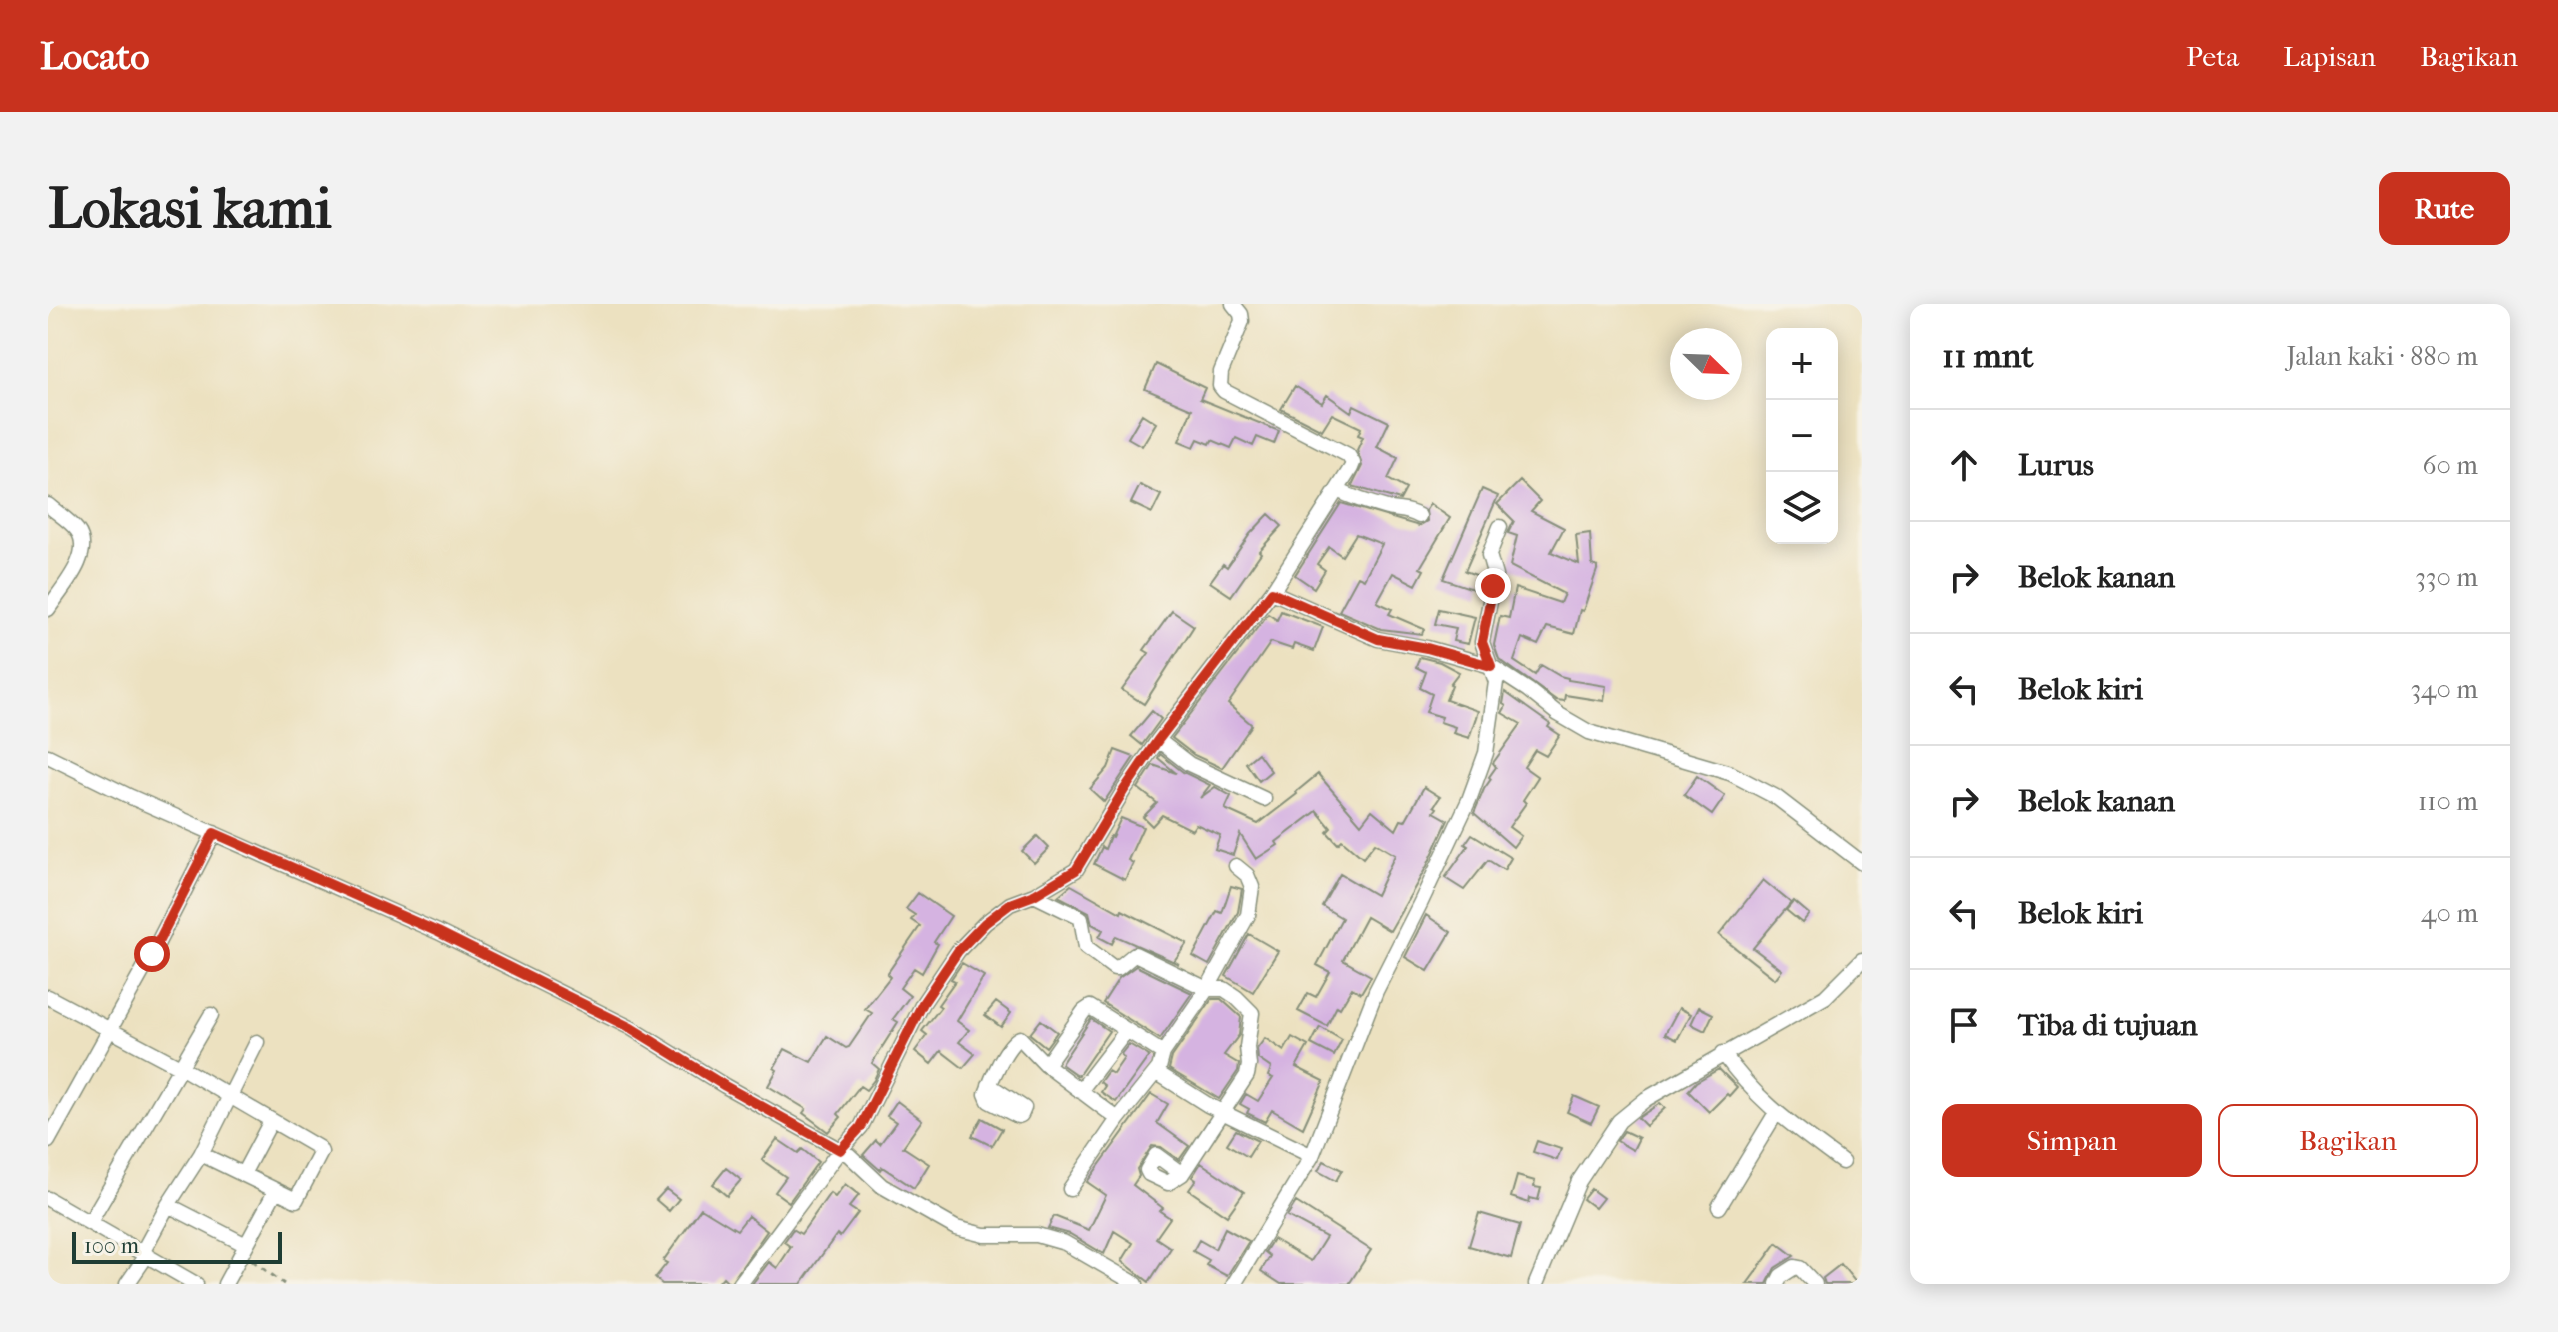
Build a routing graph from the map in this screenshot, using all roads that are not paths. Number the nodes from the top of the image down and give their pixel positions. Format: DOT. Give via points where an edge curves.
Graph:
graph roads {
  1 [pos="1233,304"];
  2 [pos="1337,490"];
  3 [pos="48,505"];
  4 [pos="1419,516"];
  5 [pos="1500,527"];
  6 [pos="1272,592"];
  7 [pos="48,609"];
  8 [pos="1491,666"];
  9 [pos="1158,740"];
  10 [pos="48,756"];
  11 [pos="1264,799"];
  12 [pos="214,833"];
  13 [pos="1862,863"];
  14 [pos="1236,866"];
  15 [pos="1034,895"];
  16 [pos="1862,960"];
  17 [pos="1207,989"];
  18 [pos="48,997"];
  19 [pos="211,1015"];
  20 [pos="109,1029"];
  21 [pos="1127,1030"];
  22 [pos="257,1042"];
  23 [pos="1163,1053"];
  24 [pos="1723,1053"];
  25 [pos="1046,1065"];
  26 [pos="180,1067"];
  27 [pos="1156,1072"];
  28 [pos="989,1085"];
  29 [pos="1080,1091"];
  30 [pos="230,1098"];
  31 [pos="1223,1112"];
  32 [pos="1776,1113"];
  33 [pos="54,1115"];
  34 [pos="1118,1119"];
  35 [pos="271,1121"];
  36 [pos="48,1141"];
  37 [pos="840,1150"];
  38 [pos="201,1154"];
  39 [pos="1312,1156"];
  40 [pos="1842,1162"];
  41 [pos="243,1174"];
  42 [pos="1182,1174"];
  43 [pos="1070,1189"];
  44 [pos="275,1192"];
  45 [pos="48,1199"];
  46 [pos="168,1205"];
  47 [pos="1719,1207"];
  48 [pos="90,1222"];
  49 [pos="244,1249"];
  50 [pos="145,1254"];
  51 [pos="127,1284"];
  52 [pos="196,1284"];
  53 [pos="225,1284"];
  54 [pos="740,1284"];
  55 [pos="1135,1284"];
  56 [pos="1234,1284"];
  57 [pos="1536,1284"];
  58 [pos="1777,1284"];
  59 [pos="1815,1284"];
  1 -- 2 [label="street" via="1242,321 1220,386 1348,455 1353,463"];
  2 -- 4 [label="street"];
  2 -- 6 [label="street"];
  3 -- 7 [label="street" via="76,528 83,546 81,558"];
  5 -- 8 [label="street" via="1489,555 1495,576 1482,642"];
  6 -- 8 [label="street" via="1378,639"];
  6 -- 9 [label="street"];
  8 -- 13 [label="street" via="1589,732 1730,773 1776,797"];
  8 -- 39 [label="street" via="1496,682 1486,753 1469,800 1376,991"];
  9 -- 11 [label="street" via="1189,764"];
  9 -- 15 [label="street" via="1076,870"];
  10 -- 12 [label="street"];
  12 -- 20 [label="street"];
  12 -- 37 [label="street" via="438,932 617,1021"];
  14 -- 17 [label="street" via="1247,875 1252,899"];
  15 -- 17 [label="street" via="1081,918 1086,947 1114,968 1135,954"];
  15 -- 37 [label="street" via="1010,904 958,951 923,1003 861,1127"];
  16 -- 24 [label="street" via="1825,997"];
  17 -- 23 [label="street"];
  17 -- 31 [label="street" via="1224,989 1252,1013 1249,1070"];
  18 -- 20 [label="street"];
  19 -- 26 [label="street"];
  20 -- 26 [label="street"];
  20 -- 33 [label="street"];
  21 -- 23 [label="street"];
  21 -- 25 [label="street" via="1087,1008"];
  21 -- 29 [label="street"];
  22 -- 30 [label="street"];
  23 -- 27 [label="street"];
  24 -- 32 [label="street" via="1744,1083"];
  24 -- 57 [label="street" via="1619,1121 1579,1181"];
  25 -- 28 [label="street" via="1017,1038"];
  25 -- 29 [label="street"];
  26 -- 30 [label="street"];
  26 -- 48 [label="street"];
  27 -- 31 [label="street"];
  27 -- 34 [label="street"];
  29 -- 34 [label="street"];
  30 -- 35 [label="street"];
  30 -- 38 [label="street"];
  31 -- 39 [label="street"];
  31 -- 42 [label="street"];
  32 -- 40 [label="street"];
  32 -- 47 [label="street"];
  33 -- 36 [label="street"];
  34 -- 43 [label="street"];
  35 -- 41 [label="street"];
  35 -- 44 [label="street" via="321,1152 299,1198"];
  37 -- 54 [label="street"];
  37 -- 55 [label="street" via="882,1186 956,1228 984,1235 1037,1235 1065,1243"];
  38 -- 41 [label="street"];
  38 -- 46 [label="street"];
  39 -- 56 [label="street"];
  41 -- 44 [label="street"];
  44 -- 49 [label="street"];
  45 -- 48 [label="street"];
  46 -- 49 [label="street"];
  46 -- 50 [label="street"];
  48 -- 50 [label="street"];
  49 -- 53 [label="street"];
  50 -- 51 [label="street"];
  50 -- 52 [label="street"];
  58 -- 59 [label="street" via="1795,1267"];
}
